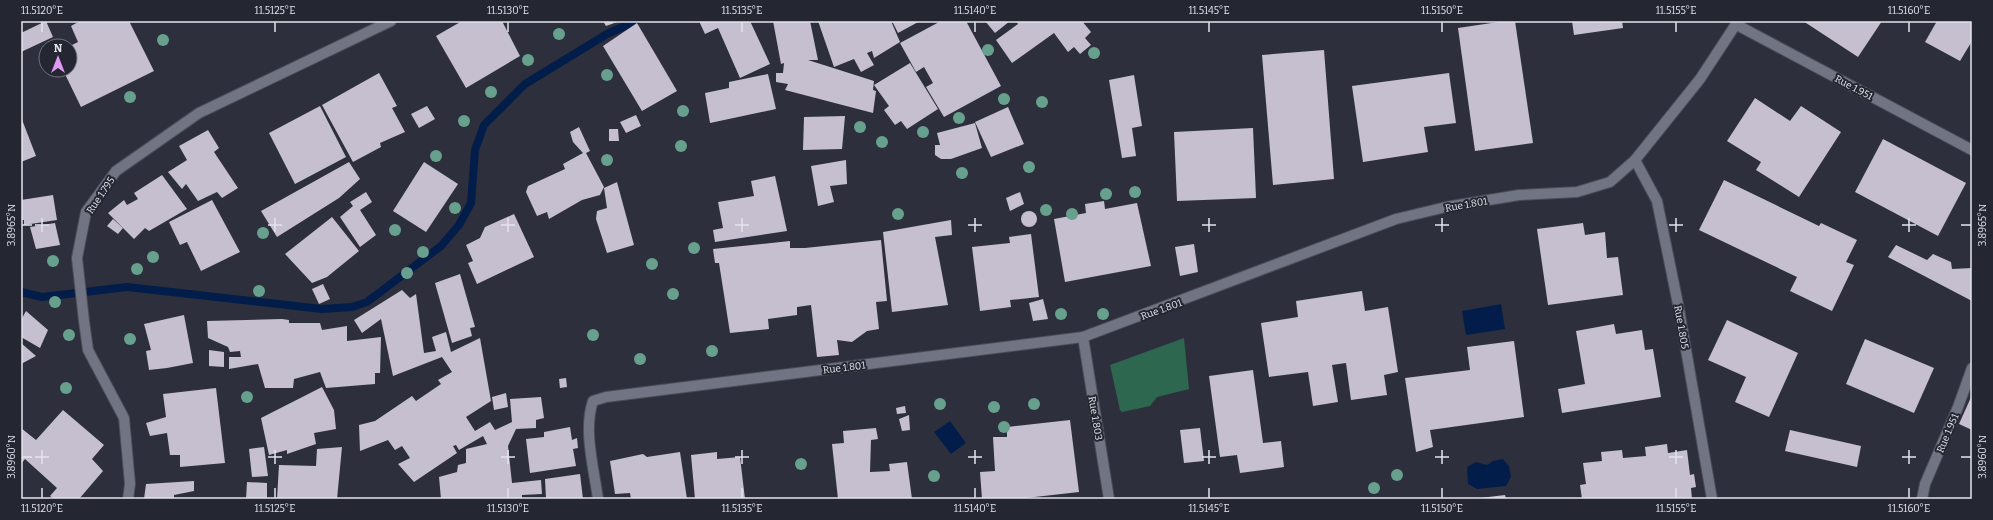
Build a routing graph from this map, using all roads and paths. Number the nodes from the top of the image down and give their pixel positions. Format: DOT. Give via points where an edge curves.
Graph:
graph roads {
  1 [pos="391,21"];
  2 [pos="1737,23"];
  3 [pos="1972,150"];
  4 [pos="1635,160"];
  5 [pos="1083,338"];
  6 [pos="1972,368"];
  7 [pos="128,499"];
  8 [pos="598,499"];
  9 [pos="1110,499"];
  10 [pos="1712,499"];
  11 [pos="1922,499"];
  1 -- 7 [label="street, Rue 1.795" via="199,112 116,171 86,212 77,258 88,350 124,418 130,484"];
  2 -- 3 [label="street, Rue 1.951"];
  2 -- 4 [label="street, Rue 1.801" via="1700,79"];
  4 -- 5 [label="street, Rue 1.801" via="1610,182 1577,192 1512,196 1446,207 1396,219"];
  4 -- 10 [label="street, Rue 1.805" via="1657,201"];
  5 -- 8 [label="street, Rue 1.801" via="606,397 592,401 589,428"];
  5 -- 9 [label="street, Rue 1.803"];
  6 -- 11 [label="street, Rue 1.951" via="1925,484"];
}
